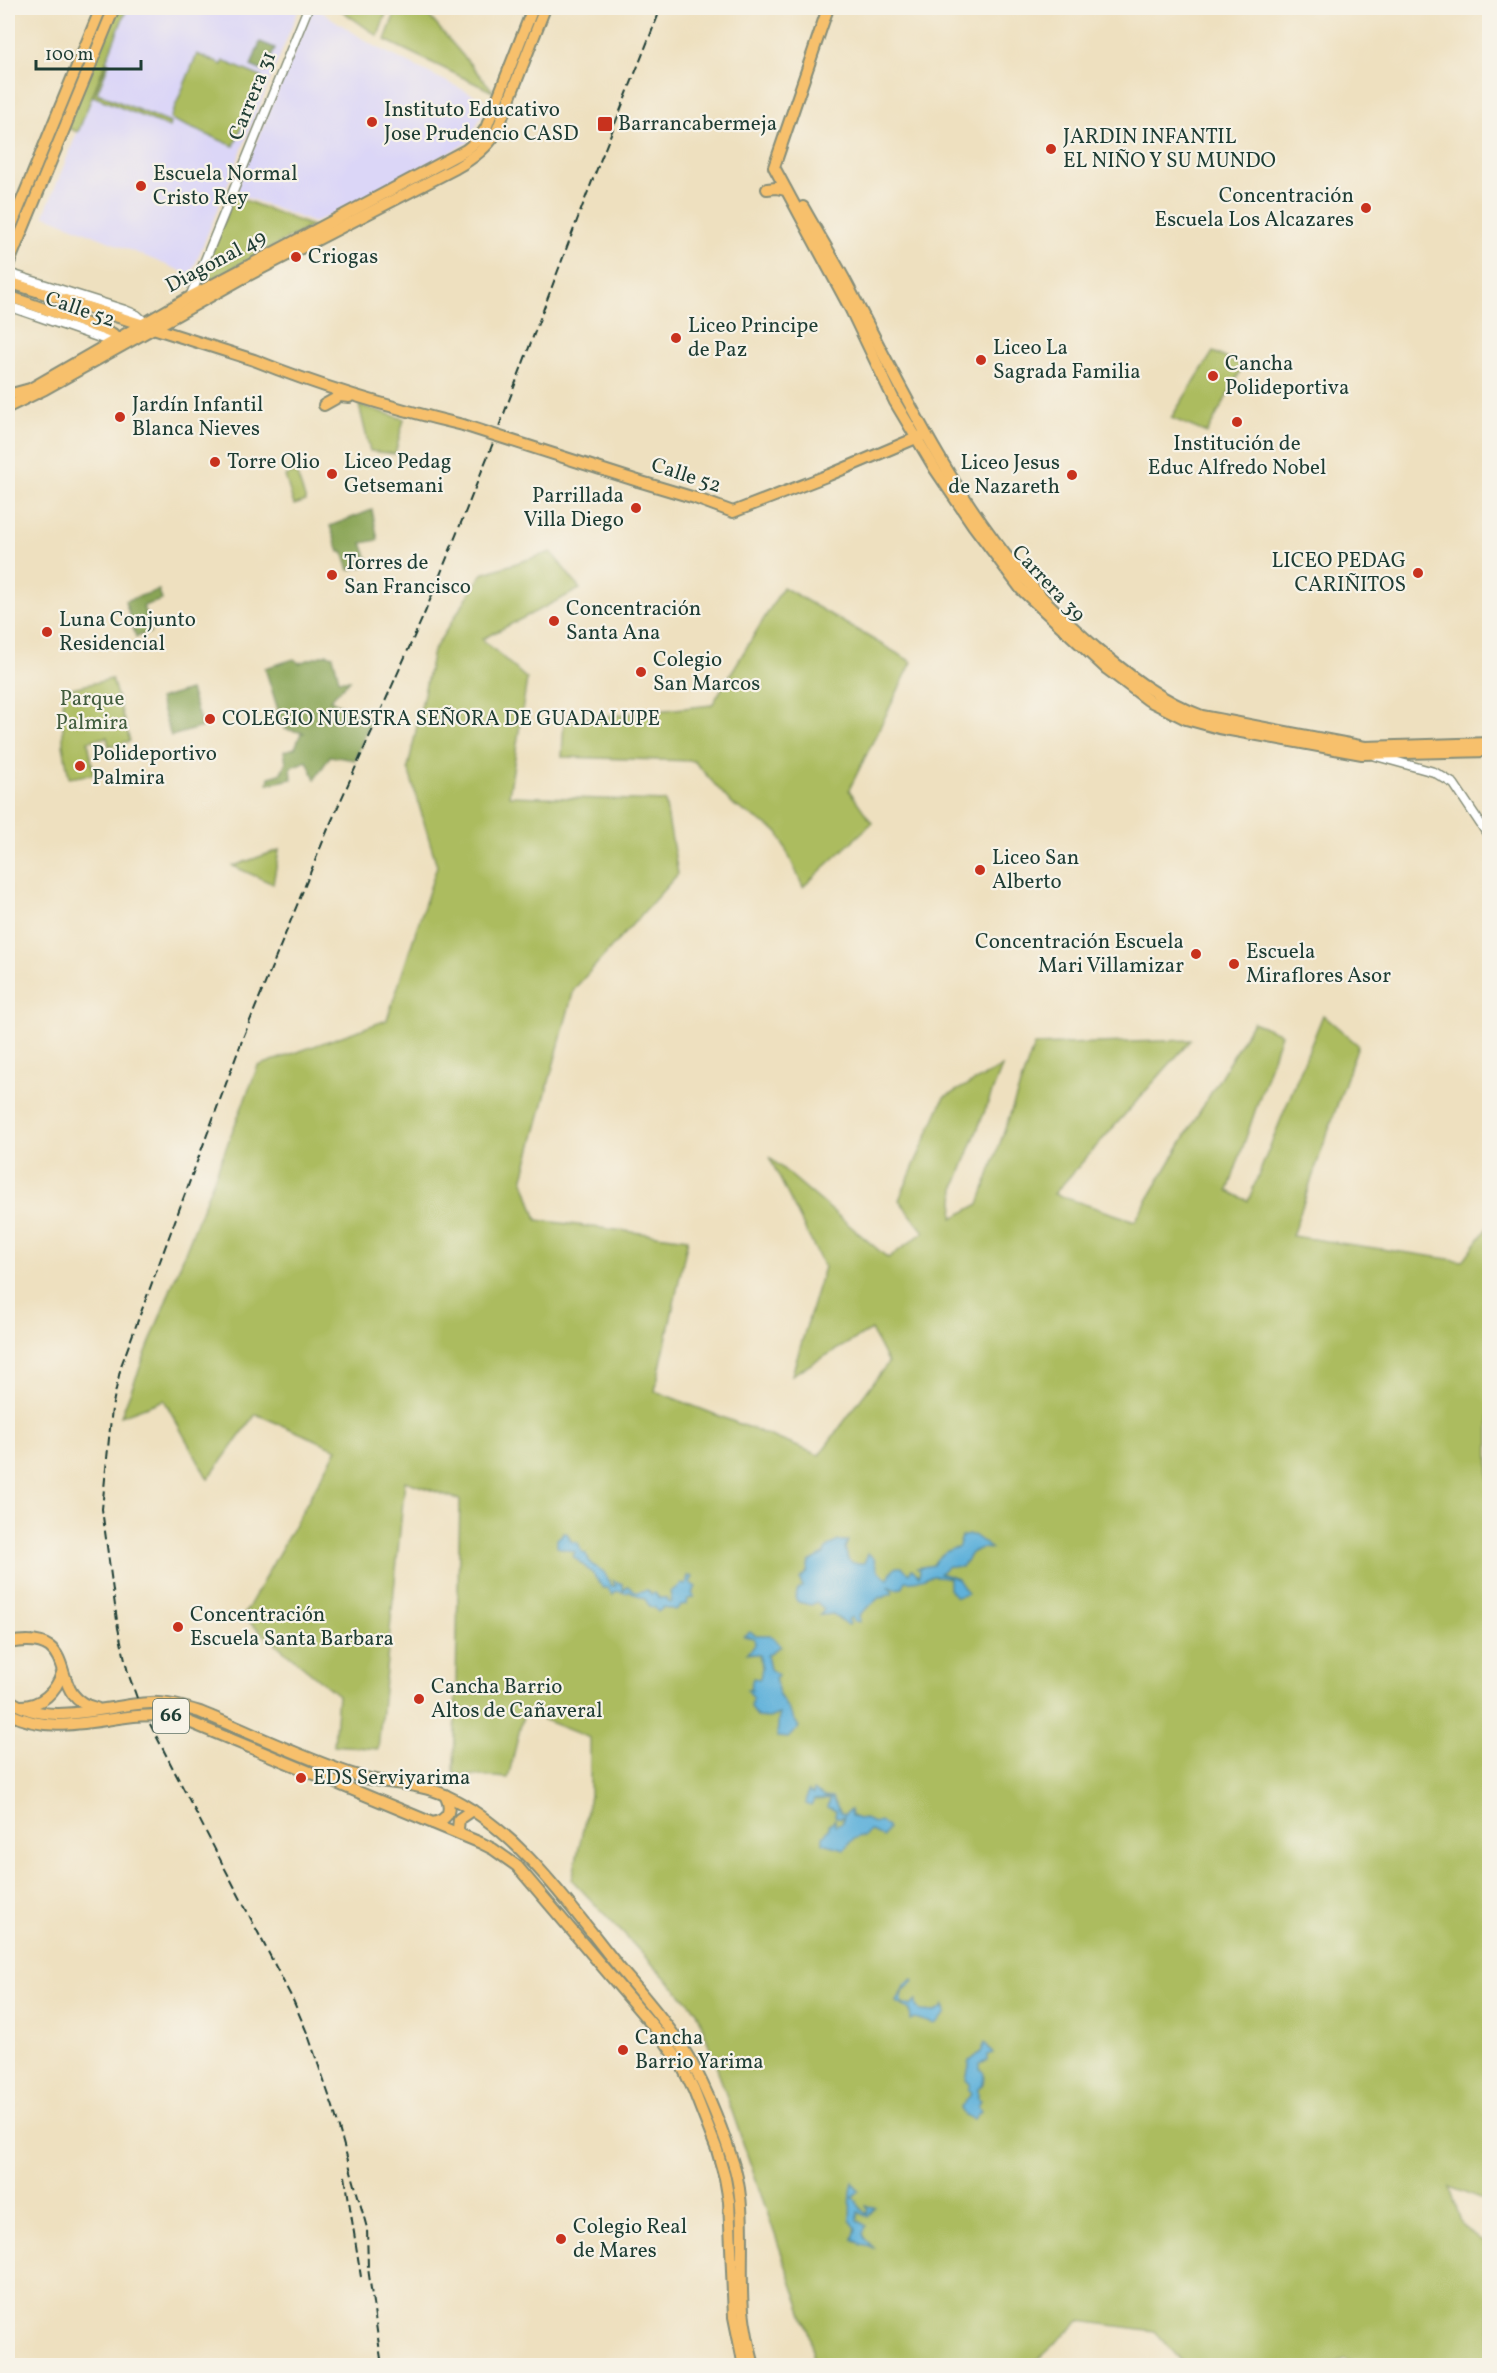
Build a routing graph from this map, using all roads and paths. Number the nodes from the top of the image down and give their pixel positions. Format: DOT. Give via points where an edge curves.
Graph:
graph roads {
  1 [pos="101,8"];
  2 [pos="114,8"];
  3 [pos="308,8"];
  4 [pos="533,8"];
  5 [pos="545,8"];
  6 [pos="828,8"];
  7 [pos="506,77"];
  8 [pos="517,82"];
  9 [pos="500,91"];
  10 [pos="510,98"];
  11 [pos="775,163"];
  12 [pos="767,189"];
  13 [pos="786,190"];
  14 [pos="8,234"];
  15 [pos="8,265"];
  16 [pos="8,273"];
  17 [pos="8,282"];
  18 [pos="61,290"];
  19 [pos="8,296"];
  20 [pos="190,297"];
  21 [pos="71,302"];
  22 [pos="8,306"];
  23 [pos="146,325"];
  24 [pos="117,342"];
  25 [pos="254,360"];
  26 [pos="8,395"];
  27 [pos="324,405"];
  28 [pos="385,405"];
  29 [pos="8,407"];
  30 [pos="415,411"];
  31 [pos="920,437"];
  32 [pos="1490,743"];
  33 [pos="1490,751"];
  34 [pos="1370,755"];
  35 [pos="1490,838"];
  36 [pos="8,1643"];
  37 [pos="62,1674"];
  38 [pos="8,1699"];
  39 [pos="19,1706"];
  40 [pos="101,1709"];
  41 [pos="8,1713"];
  42 [pos="445,1795"];
  43 [pos="472,1810"];
  44 [pos="433,1823"];
  45 [pos="460,1834"];
  46 [pos="744,2366"];
  47 [pos="754,2366"];
  1 -- 14 [label="main road"];
  2 -- 15 [label="main road"];
  3 -- 20 [label="street, Carrera 31"];
  4 -- 7 [label="main road"];
  5 -- 8 [label="main road, Diagonal 49"];
  6 -- 11 [label="main road"];
  7 -- 8 [label="main road"];
  7 -- 9 [label="main road"];
  8 -- 10 [label="main road, Diagonal 49"];
  9 -- 10 [label="main road"];
  9 -- 20 [label="main road, Diagonal 49" via="483,133 466,150"];
  10 -- 23 [label="main road, Diagonal 49" via="493,138 463,164"];
  11 -- 13 [label="main road, Carrera 39"];
  11 -- 31 [label="main road, Carrera 39" via="847,285"];
  12 -- 13 [label="main road"];
  13 -- 31 [label="main road, Carrera 39" via="878,368"];
  16 -- 18 [label="street, Calle 52"];
  17 -- 21 [label="main road, Calle 52"];
  18 -- 21 [label="main road"];
  18 -- 23 [label="street, Calle 52" via="125,310"];
  19 -- 24 [label="main road, Calle 52" via="104,330"];
  20 -- 23 [label="main road, Diagonal 49"];
  21 -- 23 [label="main road, Calle 52"];
  22 -- 24 [label="street, Calle 52"];
  23 -- 24 [label="main road, Diagonal 49"];
  23 -- 25 [label="main road, Calle 52"];
  24 -- 26 [label="main road" via="30,389"];
  24 -- 29 [label="main road" via="45,389"];
  25 -- 28 [label="main road, Calle 52"];
  25 -- 30 [label="main road, Calle 52" via="287,367"];
  27 -- 28 [label="main road" via="343,396"];
  28 -- 30 [label="main road, Calle 52"];
  30 -- 31 [label="main road, Calle 52, bridge" via="733,512"];
  31 -- 32 [label="main road, Carrera 39" via="1028,583 1126,673 1177,707 1202,716 1365,747"];
  31 -- 34 [label="main road, Carrera 39" via="972,525 1022,588 1083,648 1148,700 1197,723"];
  33 -- 34 [label="main road, Carrera 39"];
  34 -- 35 [label="street" via="1434,772 1454,784"];
  36 -- 37 [label="main road" via="26,1641 47,1646 59,1656"];
  37 -- 39 [label="main road" via="55,1689 43,1700"];
  37 -- 40 [label="main road" via="76,1697"];
  38 -- 39 [label="main road, 66"];
  39 -- 40 [label="main road, 66" via="55,1714"];
  40 -- 42 [label="main road, 66" via="149,1703 178,1705 347,1772"];
  41 -- 44 [label="main road, 66" via="32,1724 54,1726 146,1714 177,1717"];
  42 -- 43 [label="main road, 66"];
  42 -- 44 [label="main road" via="447,1815"];
  43 -- 45 [label="main road" via="459,1819"];
  43 -- 47 [label="main road, 66" via="531,1861 667,2026 697,2073 736,2172 743,2311"];
  44 -- 45 [label="main road, 66"];
  45 -- 46 [label="main road, 66" via="493,1849 526,1875 681,2064 714,2140 725,2178 733,2308"];
}
